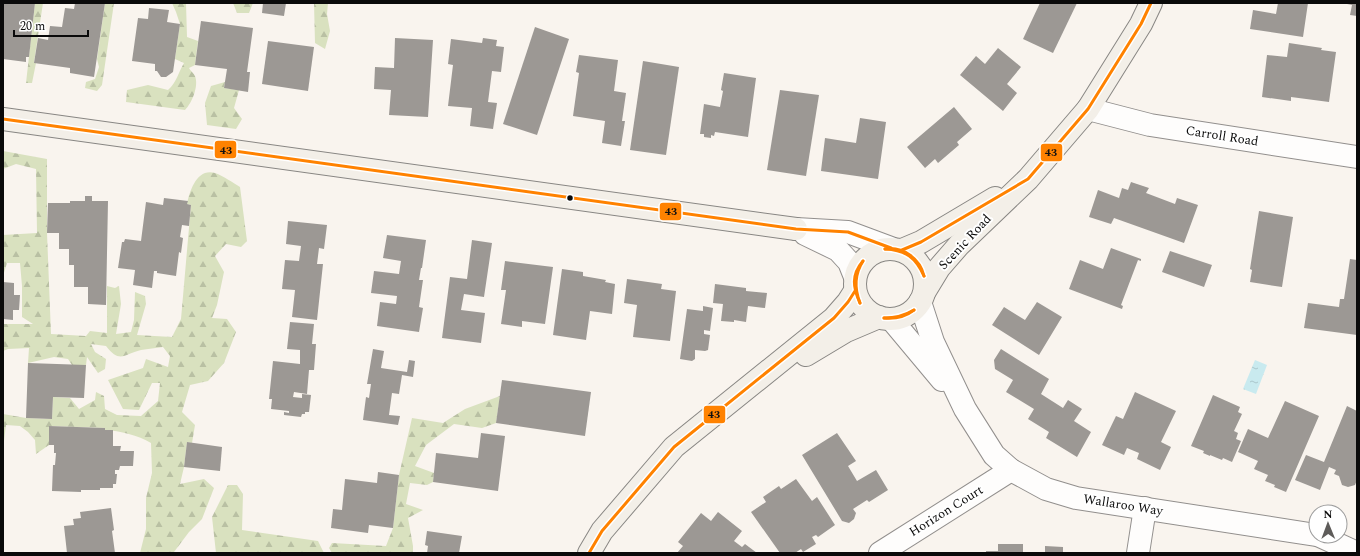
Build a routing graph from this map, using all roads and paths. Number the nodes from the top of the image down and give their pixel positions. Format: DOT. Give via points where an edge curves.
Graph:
graph roads {
  1 [pos="1151,3"];
  2 [pos="1088,109"];
  3 [pos="3,119"];
  4 [pos="1357,157"];
  5 [pos="1028,179"];
  6 [pos="796,229"];
  7 [pos="897,249"];
  8 [pos="855,284"];
  9 [pos="923,296"];
  10 [pos="885,318"];
  11 [pos="729,403"];
  12 [pos="965,409"];
  13 [pos="1011,470"];
  14 [pos="1145,508"];
  15 [pos="1308,534"];
  16 [pos="1337,544"];
  17 [pos="589,553"];
  18 [pos="880,553"];
  19 [pos="1138,553"];
  20 [pos="1357,553"];
  1 -- 2 [label="main road, Scenic Road" via="1141,24"];
  2 -- 4 [label="street, Carroll Road" via="1150,125"];
  2 -- 5 [label="main road, Scenic Road"];
  3 -- 6 [label="main road"];
  5 -- 7 [label="main road, Scenic Road" via="921,242"];
  5 -- 9 [label="main road, Scenic Road" via="959,245 939,268"];
  6 -- 7 [label="street" via="848,232"];
  6 -- 8 [label="street" via="838,250 849,262"];
  7 -- 8 [label="main road" via="878,250 868,256 859,266"];
  7 -- 9 [label="main road" via="913,257 921,266 925,278"];
  8 -- 10 [label="main road" via="860,303 868,312"];
  8 -- 11 [label="main road" via="848,302 834,318"];
  9 -- 10 [label="main road" via="912,312 901,317"];
  9 -- 12 [label="street, Wallaroo Way" via="933,342"];
  10 -- 11 [label="main road" via="846,331"];
  10 -- 12 [label="street, Wallaroo Way" via="919,351"];
  11 -- 17 [label="main road" via="674,447 602,531"];
  12 -- 13 [label="street, Wallaroo Way" via="994,456"];
  13 -- 14 [label="street, Wallaroo Way" via="1046,489 1076,498"];
  13 -- 18 [label="street, Horizon Court"];
  14 -- 15 [label="street, Wallaroo Way"];
  14 -- 19 [label="street"];
  16 -- 20 [label="street"];
}
